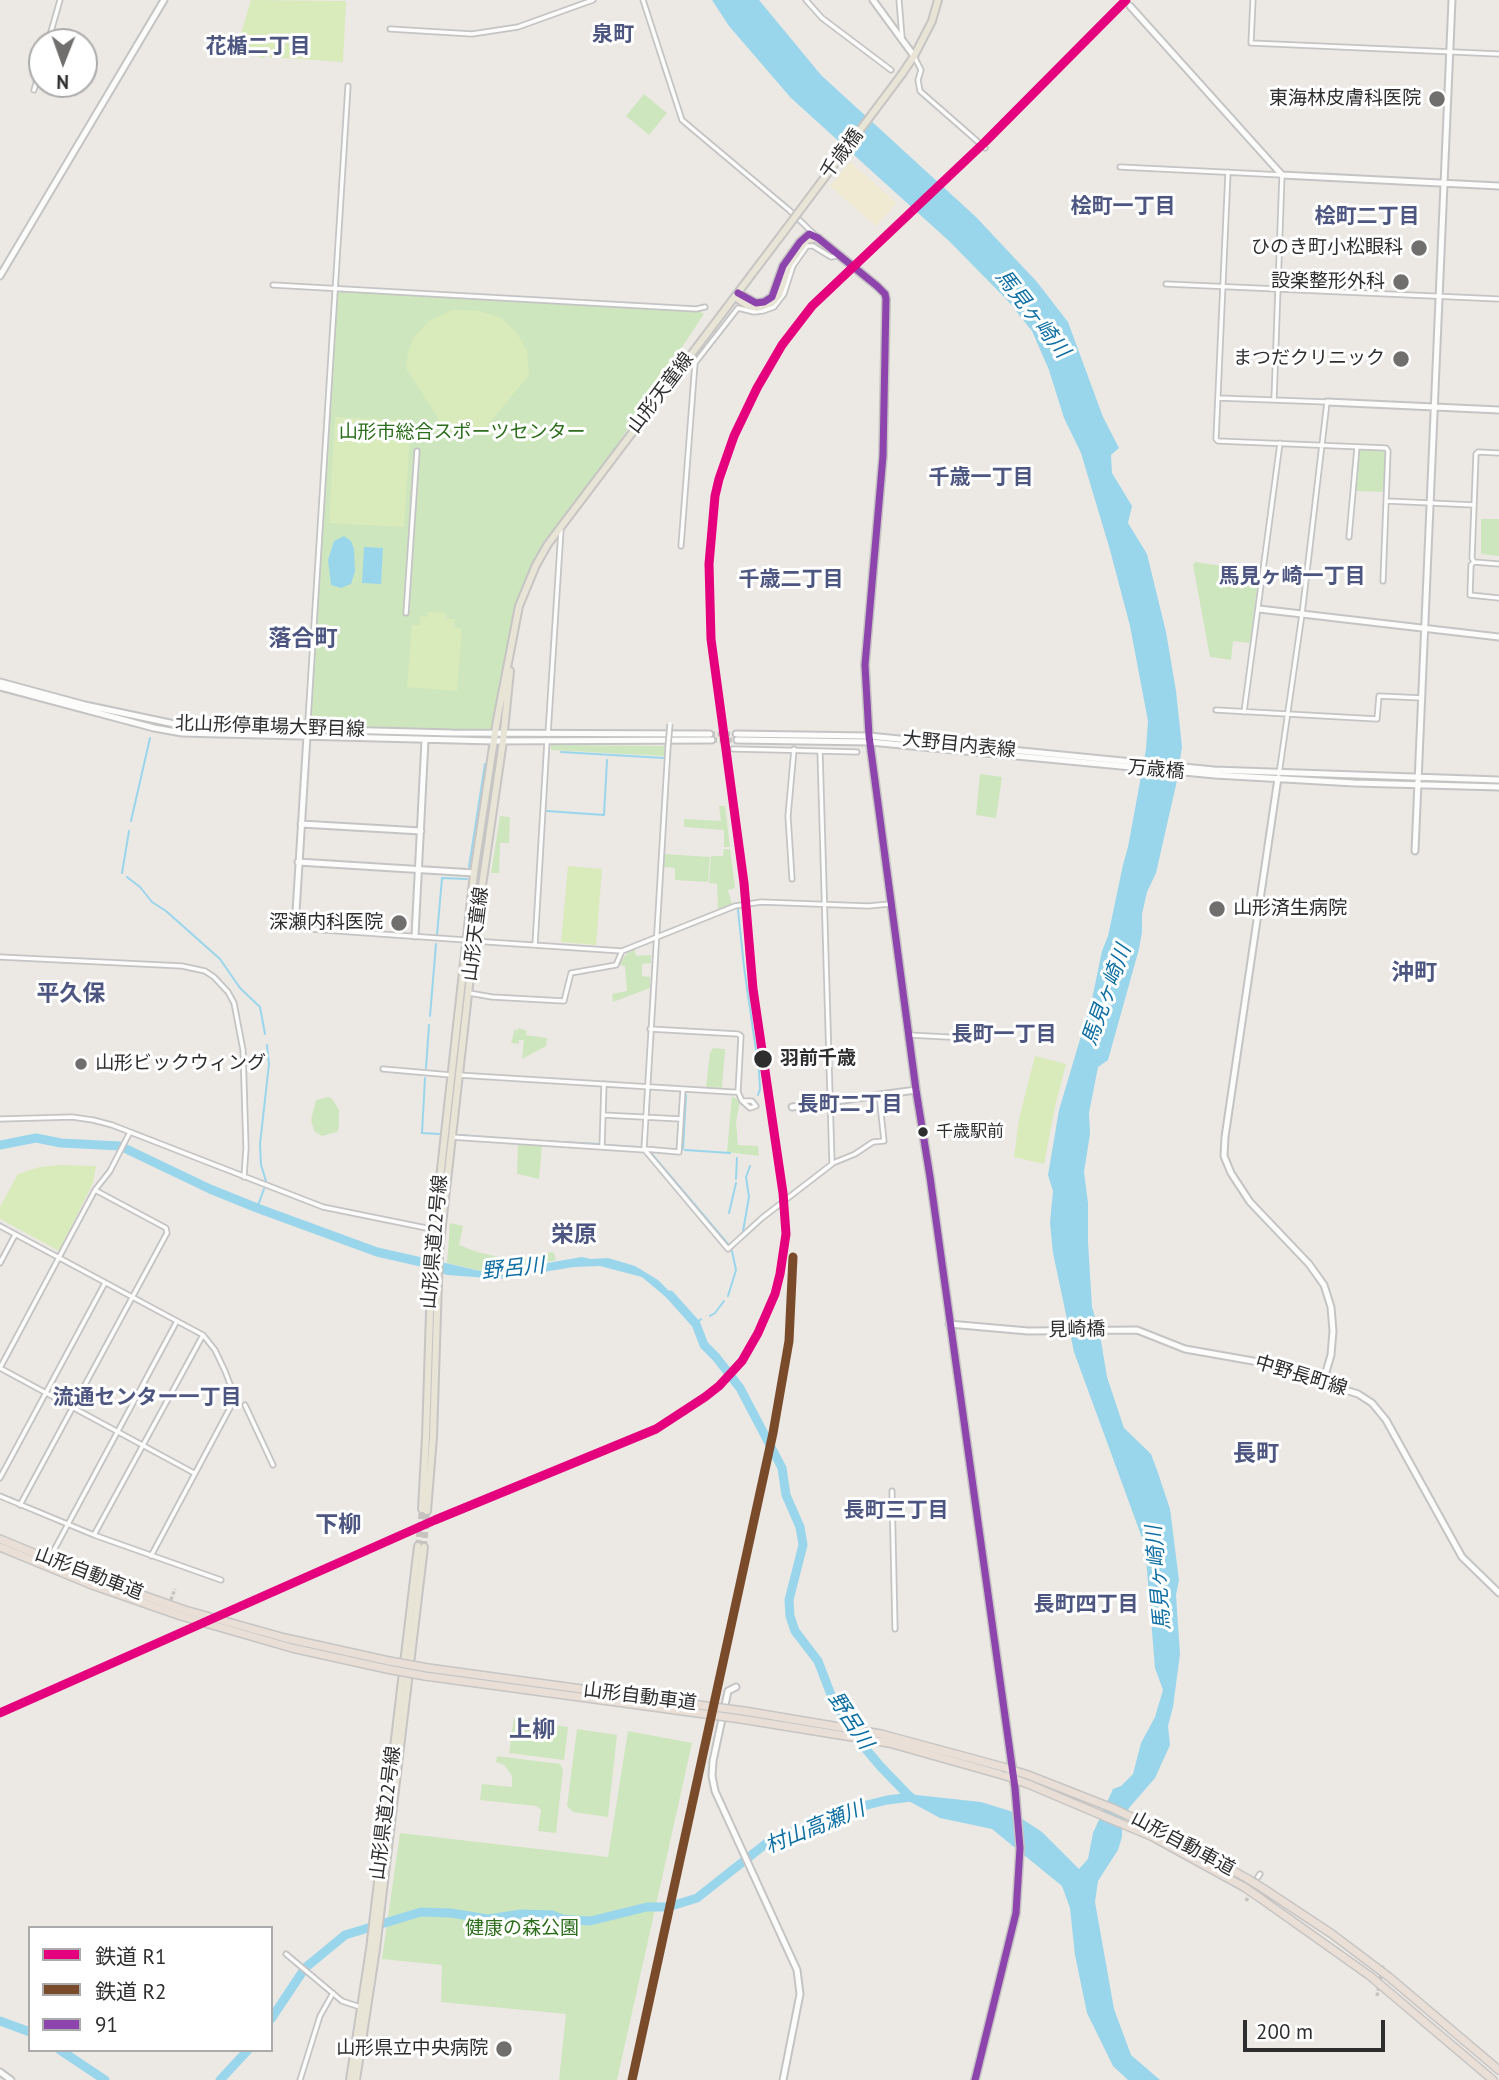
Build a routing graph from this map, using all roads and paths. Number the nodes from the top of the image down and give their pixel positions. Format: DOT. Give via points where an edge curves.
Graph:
graph roads {
  1 [pos="60,0"];
  2 [pos="164,0"];
  3 [pos="593,0"];
  4 [pos="643,0"];
  5 [pos="806,0"];
  6 [pos="873,0"];
  7 [pos="899,0"];
  8 [pos="938,0"];
  9 [pos="1253,0"];
  10 [pos="1452,0"];
  11 [pos="1130,6"];
  12 [pos="52,28"];
  13 [pos="390,29"];
  14 [pos="902,43"];
  15 [pos="1450,53"];
  16 [pos="1499,54"];
  17 [pos="914,56"];
  18 [pos="891,70"];
  19 [pos="348,86"];
  20 [pos="985,148"];
  21 [pos="1120,167"];
  22 [pos="1228,172"];
  23 [pos="1282,175"];
  24 [pos="1443,183"];
  25 [pos="1499,186"];
  26 [pos="783,233"];
  27 [pos="818,238"];
  28 [pos="838,256"];
  29 [pos="0,276"];
  30 [pos="1166,284"];
  31 [pos="273,285"];
  32 [pos="335,288"];
  33 [pos="1223,288"];
  34 [pos="1278,290"];
  35 [pos="736,295"];
  36 [pos="1438,296"];
  37 [pos="1499,299"];
  38 [pos="705,307"];
  39 [pos="1218,398"];
  40 [pos="1274,400"];
  41 [pos="1327,402"];
  42 [pos="1434,407"];
  43 [pos="1499,410"];
  44 [pos="1280,443"];
  45 [pos="1323,445"];
  46 [pos="1357,447"];
  47 [pos="417,452"];
  48 [pos="1499,453"];
  49 [pos="1387,501"];
  50 [pos="1430,503"];
  51 [pos="1474,505"];
  52 [pos="561,527"];
  53 [pos="1349,537"];
  54 [pos="681,546"];
  55 [pos="1474,562"];
  56 [pos="1499,564"];
  57 [pos="1383,581"];
  58 [pos="1499,598"];
  59 [pos="1259,609"];
  60 [pos="406,613"];
  61 [pos="1302,614"];
  62 [pos="1424,628"];
  63 [pos="513,637"];
  64 [pos="1499,637"];
  65 [pos="0,685"];
  66 [pos="1422,698"];
  67 [pos="1216,710"];
  68 [pos="1244,712"];
  69 [pos="1287,716"];
  70 [pos="670,724"];
  71 [pos="307,733"];
  72 [pos="548,736"];
  73 [pos="494,737"];
  74 [pos="503,737"];
  75 [pos="711,737"];
  76 [pos="736,737"];
  77 [pos="870,739"];
  78 [pos="425,740"];
  79 [pos="733,749"];
  80 [pos="794,749"];
  81 [pos="820,751"];
  82 [pos="857,752"];
  83 [pos="1097,762"];
  84 [pos="1278,776"];
  85 [pos="1499,780"];
  86 [pos="1418,782"];
  87 [pos="1499,787"];
  88 [pos="301,824"];
  89 [pos="421,831"];
  90 [pos="1415,851"];
  91 [pos="298,862"];
  92 [pos="419,870"];
  93 [pos="474,873"];
  94 [pos="792,879"];
  95 [pos="825,904"];
  96 [pos="892,904"];
  97 [pos="295,928"];
  98 [pos="415,936"];
  99 [pos="656,938"];
  100 [pos="471,941"];
  101 [pos="535,945"];
  102 [pos="622,951"];
  103 [pos="0,957"];
  104 [pos="469,993"];
  105 [pos="458,1018"];
  106 [pos="650,1029"];
  107 [pos="909,1035"];
  108 [pos="966,1038"];
  109 [pos="383,1069"];
  110 [pos="456,1075"];
  111 [pos="604,1084"];
  112 [pos="647,1087"];
  113 [pos="684,1089"];
  114 [pos="916,1090"];
  115 [pos="738,1092"];
  116 [pos="879,1095"];
  117 [pos="742,1101"];
  118 [pos="830,1102"];
  119 [pos="792,1107"];
  120 [pos="603,1115"];
  121 [pos="645,1118"];
  122 [pos="0,1119"];
  123 [pos="681,1119"];
  124 [pos="130,1132"];
  125 [pos="451,1137"];
  126 [pos="602,1147"];
  127 [pos="644,1149"];
  128 [pos="832,1164"];
  129 [pos="244,1177"];
  130 [pos="95,1190"];
  131 [pos="0,1226"];
  132 [pos="438,1231"];
  133 [pos="15,1235"];
  134 [pos="60,1259"];
  135 [pos="0,1263"];
  136 [pos="105,1283"];
  137 [pos="133,1298"];
  138 [pos="177,1321"];
  139 [pos="949,1324"];
  140 [pos="1127,1329"];
  141 [pos="203,1335"];
  142 [pos="0,1368"];
  143 [pos="1323,1382"];
  144 [pos="46,1392"];
  145 [pos="245,1405"];
  146 [pos="73,1408"];
  147 [pos="117,1432"];
  148 [pos="142,1445"];
  149 [pos="273,1465"];
  150 [pos="194,1473"];
  151 [pos="0,1478"];
  152 [pos="892,1492"];
  153 [pos="0,1496"];
  154 [pos="20,1505"];
  155 [pos="425,1510"];
  156 [pos="66,1525"];
  157 [pos="94,1535"];
  158 [pos="0,1539"];
  159 [pos="0,1547"];
  160 [pos="53,1552"];
  161 [pos="151,1556"];
  162 [pos="221,1580"];
  163 [pos="1499,1593"];
  164 [pos="183,1613"];
  165 [pos="895,1629"];
  166 [pos="736,1687"];
  167 [pos="742,1715"];
  168 [pos="1028,1779"];
  169 [pos="373,1949"];
  170 [pos="286,1954"];
  171 [pos="333,1993"];
  172 [pos="365,2008"];
  173 [pos="1499,2070"];
  174 [pos="0,2072"];
  175 [pos="11,2080"];
  176 [pos="300,2080"];
  177 [pos="350,2080"];
  178 [pos="356,2080"];
  179 [pos="783,2080"];
  180 [pos="975,2080"];
  181 [pos="1493,2080"];
  1 -- 12 [label="street"];
  2 -- 29 [label="street"];
  3 -- 13 [label="street" via="518,27 472,34"];
  4 -- 27 [label="street" via="682,120"];
  5 -- 18 [label="street" via="822,18"];
  6 -- 14 [label="street"];
  7 -- 14 [label="street"];
  8 -- 17 [label="main road"];
  9 -- 15 [label="street" via="1251,43"];
  10 -- 15 [label="street"];
  11 -- 23 [label="street"];
  14 -- 17 [label="street"];
  15 -- 16 [label="street"];
  15 -- 24 [label="street"];
  17 -- 20 [label="street" via="920,70 920,91"];
  17 -- 26 [label="main road, 千歳橋, bridge"];
  19 -- 32 [label="street"];
  21 -- 22 [label="street"];
  22 -- 23 [label="street"];
  22 -- 33 [label="street"];
  23 -- 24 [label="street"];
  23 -- 34 [label="street"];
  24 -- 25 [label="street"];
  24 -- 36 [label="street"];
  26 -- 35 [label="main road, 山形天童線"];
  27 -- 28 [label="main road"];
  27 -- 35 [label="main road" via="809,234 800,242 768,300 756,303"];
  28 -- 54 [label="street" via="807,246 774,307 734,311 695,363"];
  28 -- 77 [label="main road" via="882,289 886,299 883,456 865,665"];
  30 -- 33 [label="street"];
  31 -- 32 [label="street"];
  32 -- 38 [label="street"];
  32 -- 71 [label="street"];
  33 -- 34 [label="street"];
  33 -- 39 [label="street"];
  34 -- 36 [label="street"];
  34 -- 40 [label="street"];
  35 -- 52 [label="main road, 山形天童線"];
  36 -- 37 [label="street"];
  36 -- 42 [label="street"];
  39 -- 40 [label="street"];
  39 -- 44 [label="street" via="1218,441"];
  40 -- 41 [label="street"];
  41 -- 42 [label="street"];
  41 -- 45 [label="street"];
  42 -- 43 [label="street"];
  42 -- 50 [label="street"];
  44 -- 45 [label="street"];
  44 -- 59 [label="street"];
  45 -- 46 [label="street"];
  45 -- 61 [label="street"];
  46 -- 49 [label="street" via="1388,451"];
  46 -- 53 [label="street"];
  47 -- 60 [label="street"];
  48 -- 51 [label="street" via="1476,454"];
  49 -- 50 [label="street"];
  49 -- 57 [label="street"];
  50 -- 51 [label="street"];
  50 -- 62 [label="street"];
  51 -- 55 [label="street"];
  52 -- 63 [label="main road, 山形天童線" via="531,576"];
  52 -- 72 [label="street"];
  55 -- 56 [label="street"];
  55 -- 58 [label="street" via="1469,595"];
  59 -- 61 [label="street"];
  59 -- 68 [label="street"];
  61 -- 62 [label="street"];
  61 -- 69 [label="street"];
  62 -- 64 [label="street"];
  62 -- 66 [label="street"];
  63 -- 73 [label="main road, 山形天童線"];
  63 -- 74 [label="main road, 山形天童線"];
  65 -- 71 [label="street, 北山形停車場大野目線" via="154,728 222,735"];
  66 -- 69 [label="street" via="1379,696 1377,719"];
  66 -- 86 [label="street"];
  67 -- 68 [label="street"];
  68 -- 69 [label="street"];
  69 -- 84 [label="street"];
  70 -- 99 [label="street, bridge"];
  71 -- 73 [label="street, 北山形停車場大野目線"];
  71 -- 78 [label="street, 北山形停車場大野目線"];
  71 -- 88 [label="street"];
  72 -- 74 [label="street"];
  72 -- 75 [label="street"];
  72 -- 101 [label="street"];
  73 -- 74 [label="street, 北山形停車場大野目線"];
  73 -- 78 [label="street, 北山形停車場大野目線"];
  73 -- 93 [label="main road, 山形天童線"];
  74 -- 100 [label="main road, 山形天童線"];
  76 -- 77 [label="street, 大野目内表線"];
  77 -- 83 [label="street, 大野目内表線"];
  77 -- 96 [label="main road"];
  78 -- 89 [label="street"];
  79 -- 80 [label="street"];
  80 -- 81 [label="street"];
  80 -- 94 [label="street" via="788,816"];
  81 -- 82 [label="street"];
  81 -- 95 [label="street"];
  83 -- 84 [label="street, 万歳橋"];
  84 -- 86 [label="street"];
  84 -- 143 [label="street" via="1224,1156 1250,1202 1324,1285 1333,1331"];
  85 -- 86 [label="street"];
  86 -- 87 [label="street"];
  86 -- 90 [label="street"];
  88 -- 89 [label="street"];
  88 -- 91 [label="street"];
  89 -- 92 [label="street"];
  91 -- 92 [label="street"];
  91 -- 97 [label="street"];
  92 -- 93 [label="street"];
  92 -- 98 [label="street"];
  93 -- 100 [label="main road, 山形天童線"];
  95 -- 96 [label="street"];
  95 -- 99 [label="street" via="735,906"];
  95 -- 118 [label="street"];
  96 -- 107 [label="main road"];
  97 -- 98 [label="street"];
  98 -- 100 [label="street"];
  99 -- 102 [label="street"];
  99 -- 106 [label="street"];
  100 -- 101 [label="street"];
  100 -- 104 [label="main road, 山形天童線"];
  100 -- 105 [label="main road, 山形天童線"];
  101 -- 102 [label="street"];
  102 -- 104 [label="street" via="616,965 571,973 564,1001"];
  103 -- 129 [label="street" via="194,967 214,977 234,1003 241,1035"];
  104 -- 110 [label="main road, 山形天童線"];
  105 -- 110 [label="main road, 山形県道22号線"];
  106 -- 112 [label="street"];
  106 -- 115 [label="street" via="741,1036"];
  107 -- 108 [label="street"];
  107 -- 114 [label="main road"];
  109 -- 110 [label="street"];
  110 -- 111 [label="street"];
  110 -- 125 [label="main road, 山形天童線"];
  110 -- 132 [label="main road, 山形県道22号線"];
  111 -- 112 [label="street"];
  111 -- 120 [label="street"];
  112 -- 113 [label="street"];
  112 -- 121 [label="street"];
  113 -- 115 [label="street"];
  113 -- 123 [label="street"];
  114 -- 116 [label="street"];
  114 -- 139 [label="main road"];
  115 -- 117 [label="street"];
  116 -- 118 [label="street"];
  116 -- 128 [label="street" via="884,1141"];
  118 -- 119 [label="street"];
  118 -- 128 [label="street"];
  120 -- 121 [label="street"];
  120 -- 126 [label="street"];
  121 -- 123 [label="street"];
  121 -- 127 [label="street"];
  122 -- 124 [label="street" via="72,1117"];
  123 -- 127 [label="street" via="680,1152"];
  124 -- 129 [label="street"];
  124 -- 130 [label="street"];
  125 -- 126 [label="street"];
  125 -- 132 [label="main road, 山形天童線"];
  126 -- 127 [label="street"];
  127 -- 128 [label="street" via="728,1249"];
  129 -- 132 [label="street" via="323,1207"];
  130 -- 134 [label="street"];
  130 -- 137 [label="street" via="166,1228"];
  131 -- 133 [label="street"];
  132 -- 155 [label="main road, 山形県道22号線"];
  133 -- 134 [label="street"];
  133 -- 135 [label="street"];
  134 -- 136 [label="street"];
  134 -- 142 [label="street"];
  136 -- 137 [label="street"];
  136 -- 144 [label="street"];
  137 -- 138 [label="street"];
  137 -- 146 [label="street"];
  138 -- 141 [label="street"];
  138 -- 147 [label="street"];
  139 -- 140 [label="street, 見崎橋" via="1028,1331"];
  139 -- 180 [label="main road" via="1017,1811 1016,1913"];
  140 -- 143 [label="street, 中野長町線" via="1185,1349 1253,1361"];
  141 -- 148 [label="street"];
  141 -- 150 [label="street" via="215,1350 233,1396"];
  142 -- 144 [label="street"];
  143 -- 163 [label="street, 中野長町線" via="1358,1394 1377,1409 1462,1557"];
  144 -- 146 [label="street"];
  144 -- 151 [label="street"];
  145 -- 149 [label="street"];
  146 -- 147 [label="street"];
  146 -- 154 [label="street"];
  147 -- 148 [label="street"];
  147 -- 156 [label="street"];
  148 -- 150 [label="street"];
  148 -- 157 [label="street"];
  150 -- 161 [label="street"];
  152 -- 165 [label="street"];
  153 -- 154 [label="street"];
  154 -- 156 [label="street"];
  156 -- 157 [label="street"];
  156 -- 160 [label="street"];
  157 -- 161 [label="street"];
  158 -- 164 [label="highway, 山形自動車道"];
  159 -- 164 [label="highway, 山形自動車道" via="92,1586"];
  161 -- 162 [label="street"];
  164 -- 167 [label="highway, 山形自動車道, bridge" via="292,1648 426,1672"];
  166 -- 179 [label="street" via="728,1691 712,1776 800,1984"];
  167 -- 168 [label="highway, 山形自動車道, bridge" via="889,1743"];
  167 -- 168 [label="highway, 山形自動車道, bridge" via="881,1734 1003,1767"];
  168 -- 173 [label="highway, 山形自動車道, bridge" via="1112,1808 1248,1879 1389,1977"];
  168 -- 181 [label="highway, 山形自動車道, bridge" via="1244,1887 1403,2001"];
  169 -- 169 [label="main road, 山形県道22号線" via="376,1892 421,1546 382,1901"];
  169 -- 172 [label="main road, 山形県道22号線"];
  170 -- 171 [label="street"];
  171 -- 172 [label="street"];
  171 -- 176 [label="street" via="320,2016"];
  172 -- 177 [label="main road, 山形県道22号線"];
  172 -- 178 [label="main road, 山形県道22号線"];
  174 -- 175 [label="street"];
}
